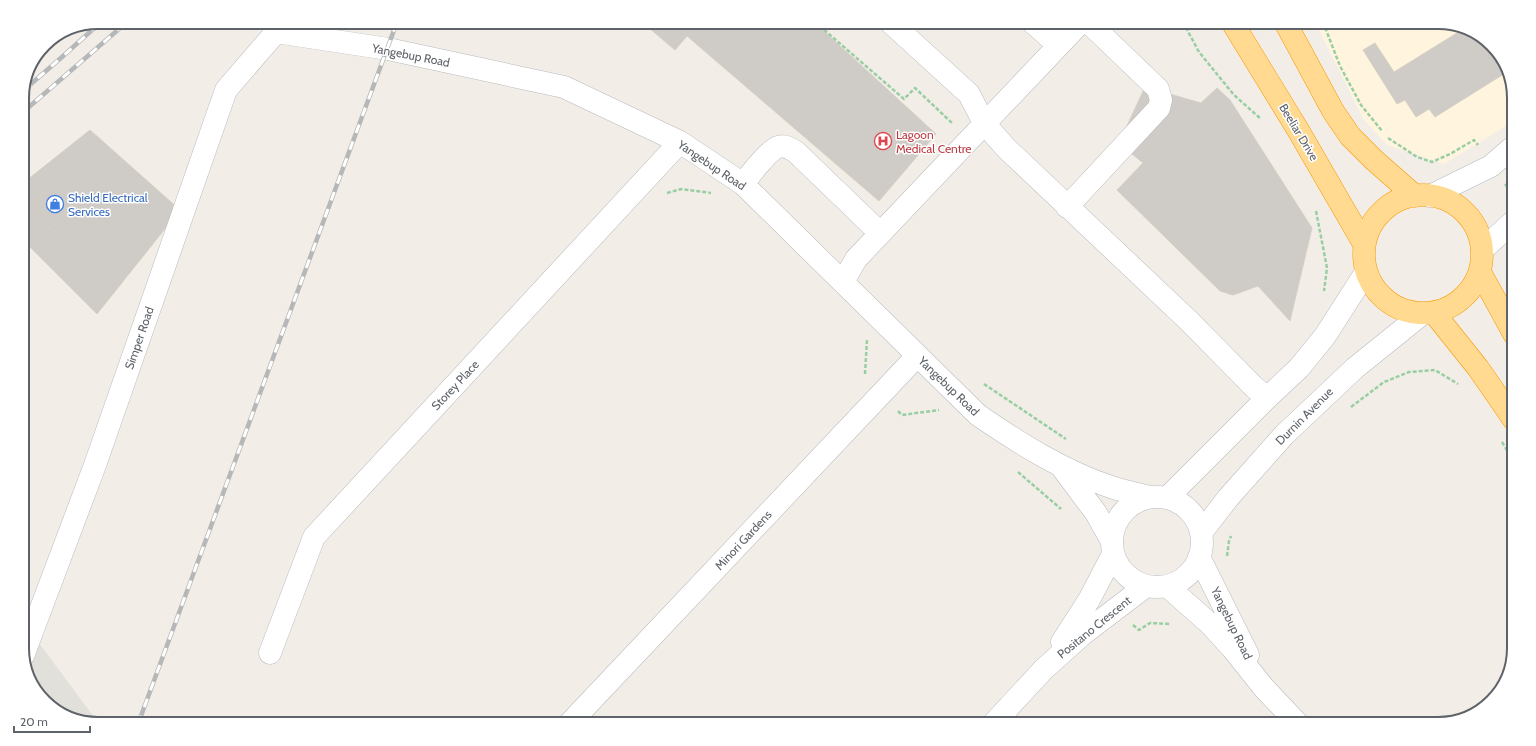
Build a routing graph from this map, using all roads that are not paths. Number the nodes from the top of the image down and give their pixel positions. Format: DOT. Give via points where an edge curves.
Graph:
graph roads {
  1 [pos="898,29"];
  2 [pos="1040,29"];
  3 [pos="1074,29"];
  4 [pos="1095,29"];
  5 [pos="1236,29"];
  6 [pos="1289,29"];
  7 [pos="276,32"];
  8 [pos="1058,45"];
  9 [pos="984,123"];
  10 [pos="680,142"];
  11 [pos="1507,152"];
  12 [pos="743,184"];
  13 [pos="1422,196"];
  14 [pos="1067,207"];
  15 [pos="1507,227"];
  16 [pos="880,233"];
  17 [pos="1364,244"];
  18 [pos="1482,250"];
  19 [pos="1366,272"];
  20 [pos="1480,272"];
  21 [pos="843,282"];
  22 [pos="1428,313"];
  23 [pos="1507,321"];
  24 [pos="917,356"];
  25 [pos="1267,398"];
  26 [pos="1507,410"];
  27 [pos="1060,465"];
  28 [pos="1158,497"];
  29 [pos="1201,533"];
  30 [pos="1112,547"];
  31 [pos="1199,557"];
  32 [pos="1156,586"];
  33 [pos="29,640"];
  34 [pos="270,653"];
  35 [pos="1044,669"];
  36 [pos="1264,688"];
  37 [pos="577,717"];
  38 [pos="999,717"];
  39 [pos="1291,717"];
  1 -- 9 [label="street" via="969,94"];
  2 -- 8 [label="street"];
  3 -- 8 [label="street"];
  4 -- 14 [label="street" via="1158,89 1161,100 1159,108"];
  5 -- 17 [label="highway, Beeliar Drive"];
  6 -- 13 [label="highway" via="1333,111 1350,136 1374,160"];
  7 -- 10 [label="street, Yangebup Road" via="388,49 564,87"];
  7 -- 33 [label="street, Simper Road" via="226,90 95,464"];
  8 -- 9 [label="street"];
  9 -- 14 [label="street"];
  9 -- 16 [label="street"];
  10 -- 12 [label="street, Yangebup Road"];
  10 -- 34 [label="street, Storey Place" via="314,537"];
  11 -- 13 [label="street" via="1491,166"];
  12 -- 16 [label="street" via="776,147 787,147 796,152"];
  12 -- 21 [label="street, Yangebup Road"];
  13 -- 17 [label="highway" via="1400,199 1387,207 1372,224"];
  13 -- 18 [label="highway" via="1444,199 1456,205 1474,225 1480,237"];
  14 -- 25 [label="street"];
  15 -- 18 [label="street"];
  16 -- 21 [label="street" via="856,259"];
  17 -- 19 [label="highway"];
  18 -- 20 [label="highway"];
  19 -- 22 [label="highway" via="1379,294 1388,303 1399,309"];
  19 -- 25 [label="street" via="1325,336 1299,368"];
  20 -- 22 [label="highway" via="1463,299 1449,308"];
  20 -- 23 [label="highway"];
  21 -- 24 [label="street, Yangebup Road"];
  22 -- 26 [label="highway" via="1478,368"];
  22 -- 29 [label="street, Durnin Avenue" via="1355,368 1284,435 1228,498"];
  24 -- 27 [label="street, Yangebup Road" via="978,415"];
  24 -- 37 [label="street, Minori Gardens"];
  25 -- 28 [label="street"];
  27 -- 28 [label="street, Yangebup Road" via="1112,488"];
  27 -- 30 [label="street, Yangebup Road" via="1096,513"];
  28 -- 29 [label="street" via="1179,503 1189,510"];
  28 -- 30 [label="street" via="1133,503 1120,514 1114,526"];
  29 -- 31 [label="street"];
  30 -- 32 [label="street" via="1118,567 1128,577"];
  30 -- 35 [label="street, Positano Crescent" via="1082,612"];
  31 -- 32 [label="street" via="1194,568 1185,577"];
  31 -- 36 [label="street, Yangebup Road"];
  32 -- 35 [label="street, Positano Crescent" via="1083,634"];
  32 -- 36 [label="street, Yangebup Road" via="1210,624"];
  35 -- 38 [label="street, Positano Crescent"];
  36 -- 39 [label="street, Yangebup Road"];
}
